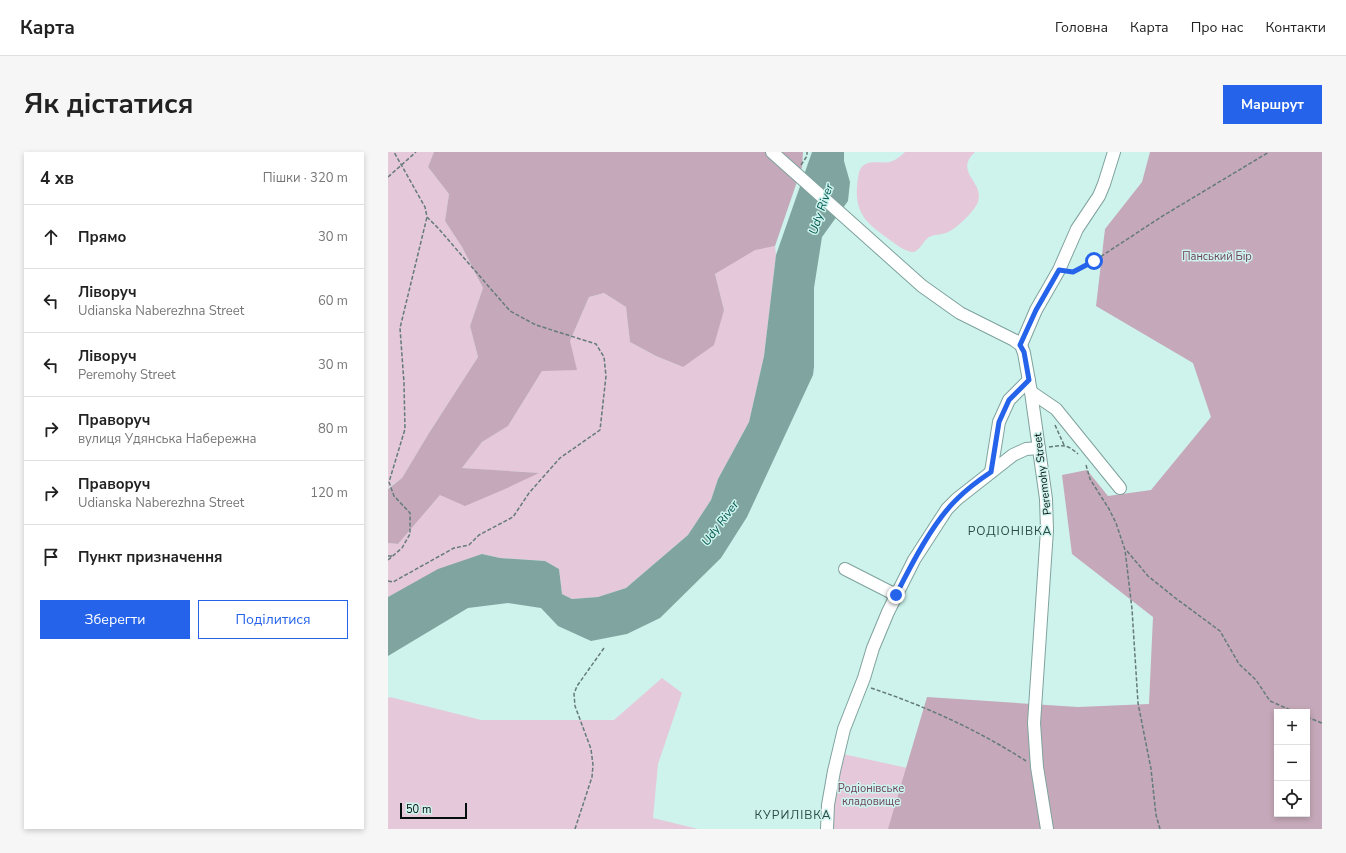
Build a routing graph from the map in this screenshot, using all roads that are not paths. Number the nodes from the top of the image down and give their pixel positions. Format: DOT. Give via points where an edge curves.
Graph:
graph roads {
  1 [pos="772,152"];
  2 [pos="1114,152"];
  3 [pos="1020,345"];
  4 [pos="1029,380"];
  5 [pos="1031,392"];
  6 [pos="1039,448"];
  7 [pos="991,472"];
  8 [pos="1120,488"];
  9 [pos="845,568"];
  10 [pos="896,595"];
  11 [pos="827,829"];
  12 [pos="1047,829"];
  1 -- 3 [label="street" via="922,286 960,313"];
  2 -- 3 [label="street" via="1099,196 1078,229"];
  3 -- 4 [label="street, Peremohy Street" via="1024,352"];
  4 -- 5 [label="street, Peremohy Street"];
  4 -- 7 [label="street" via="1009,400 999,422"];
  5 -- 6 [label="street, Peremohy Street"];
  5 -- 8 [label="street" via="1056,409"];
  6 -- 7 [label="street" via="1026,449 1013,455"];
  6 -- 12 [label="street, Peremohy Street" via="1047,524 1035,707 1037,767"];
  7 -- 10 [label="street" via="947,509 914,560"];
  9 -- 10 [label="street"];
  10 -- 11 [label="street" via="873,648 844,729 828,805"];
}
